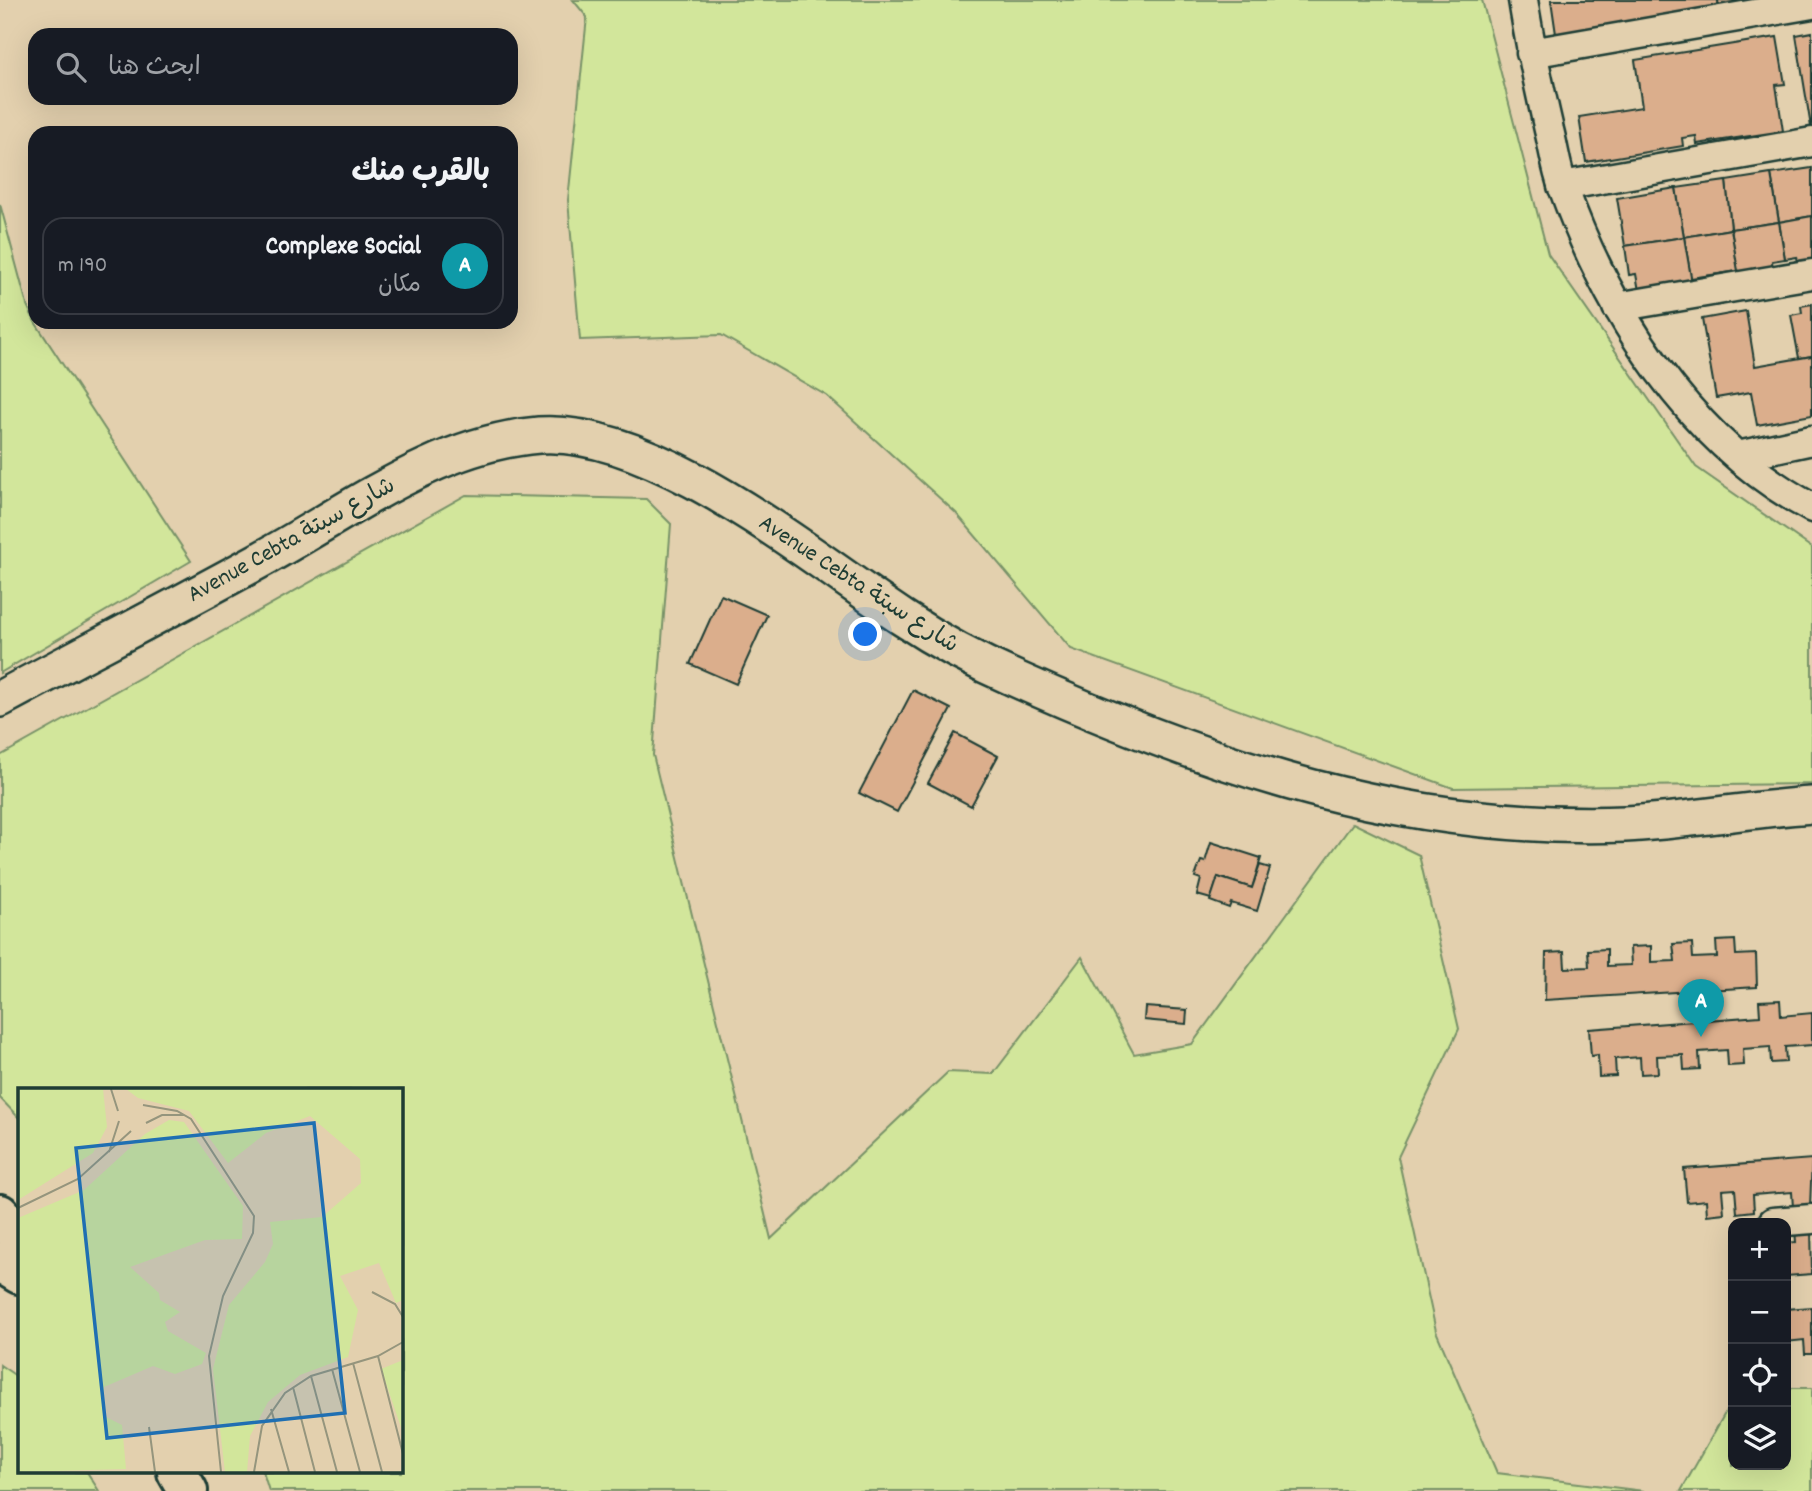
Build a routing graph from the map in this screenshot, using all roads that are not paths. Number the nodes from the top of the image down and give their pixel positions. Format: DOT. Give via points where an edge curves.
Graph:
graph roads {
  1 [pos="1523,0"];
  2 [pos="1812,4"];
  3 [pos="1531,53"];
  4 [pos="1812,142"];
  5 [pos="1562,186"];
  6 [pos="1812,274"];
  7 [pos="1617,307"];
  8 [pos="1812,440"];
  9 [pos="1738,456"];
  10 [pos="1812,508"];
  11 [pos="0,699"];
  12 [pos="1812,805"];
  13 [pos="0,1214"];
  14 [pos="1812,1219"];
  15 [pos="1791,1221"];
  16 [pos="18,1236"];
  17 [pos="0,1262"];
  18 [pos="18,1273"];
  19 [pos="178,1474"];
  20 [pos="188,1491"];
  1 -- 3 [label="street"];
  2 -- 3 [label="street"];
  3 -- 5 [label="street"];
  4 -- 5 [label="street"];
  5 -- 7 [label="street"];
  6 -- 7 [label="street"];
  7 -- 9 [label="street" via="1690,411"];
  8 -- 9 [label="street"];
  9 -- 10 [label="street"];
  11 -- 12 [label="street, Avenue Cebta شارع سبتة" via="446,458 515,438 572,435 610,442 697,483 925,632 1012,678 1228,764 1289,783 1373,805 1505,822 1629,824"];
  13 -- 16 [label="main road"];
  14 -- 15 [label="street"];
  17 -- 18 [label="main road"];
  19 -- 20 [label="main road"];
}
